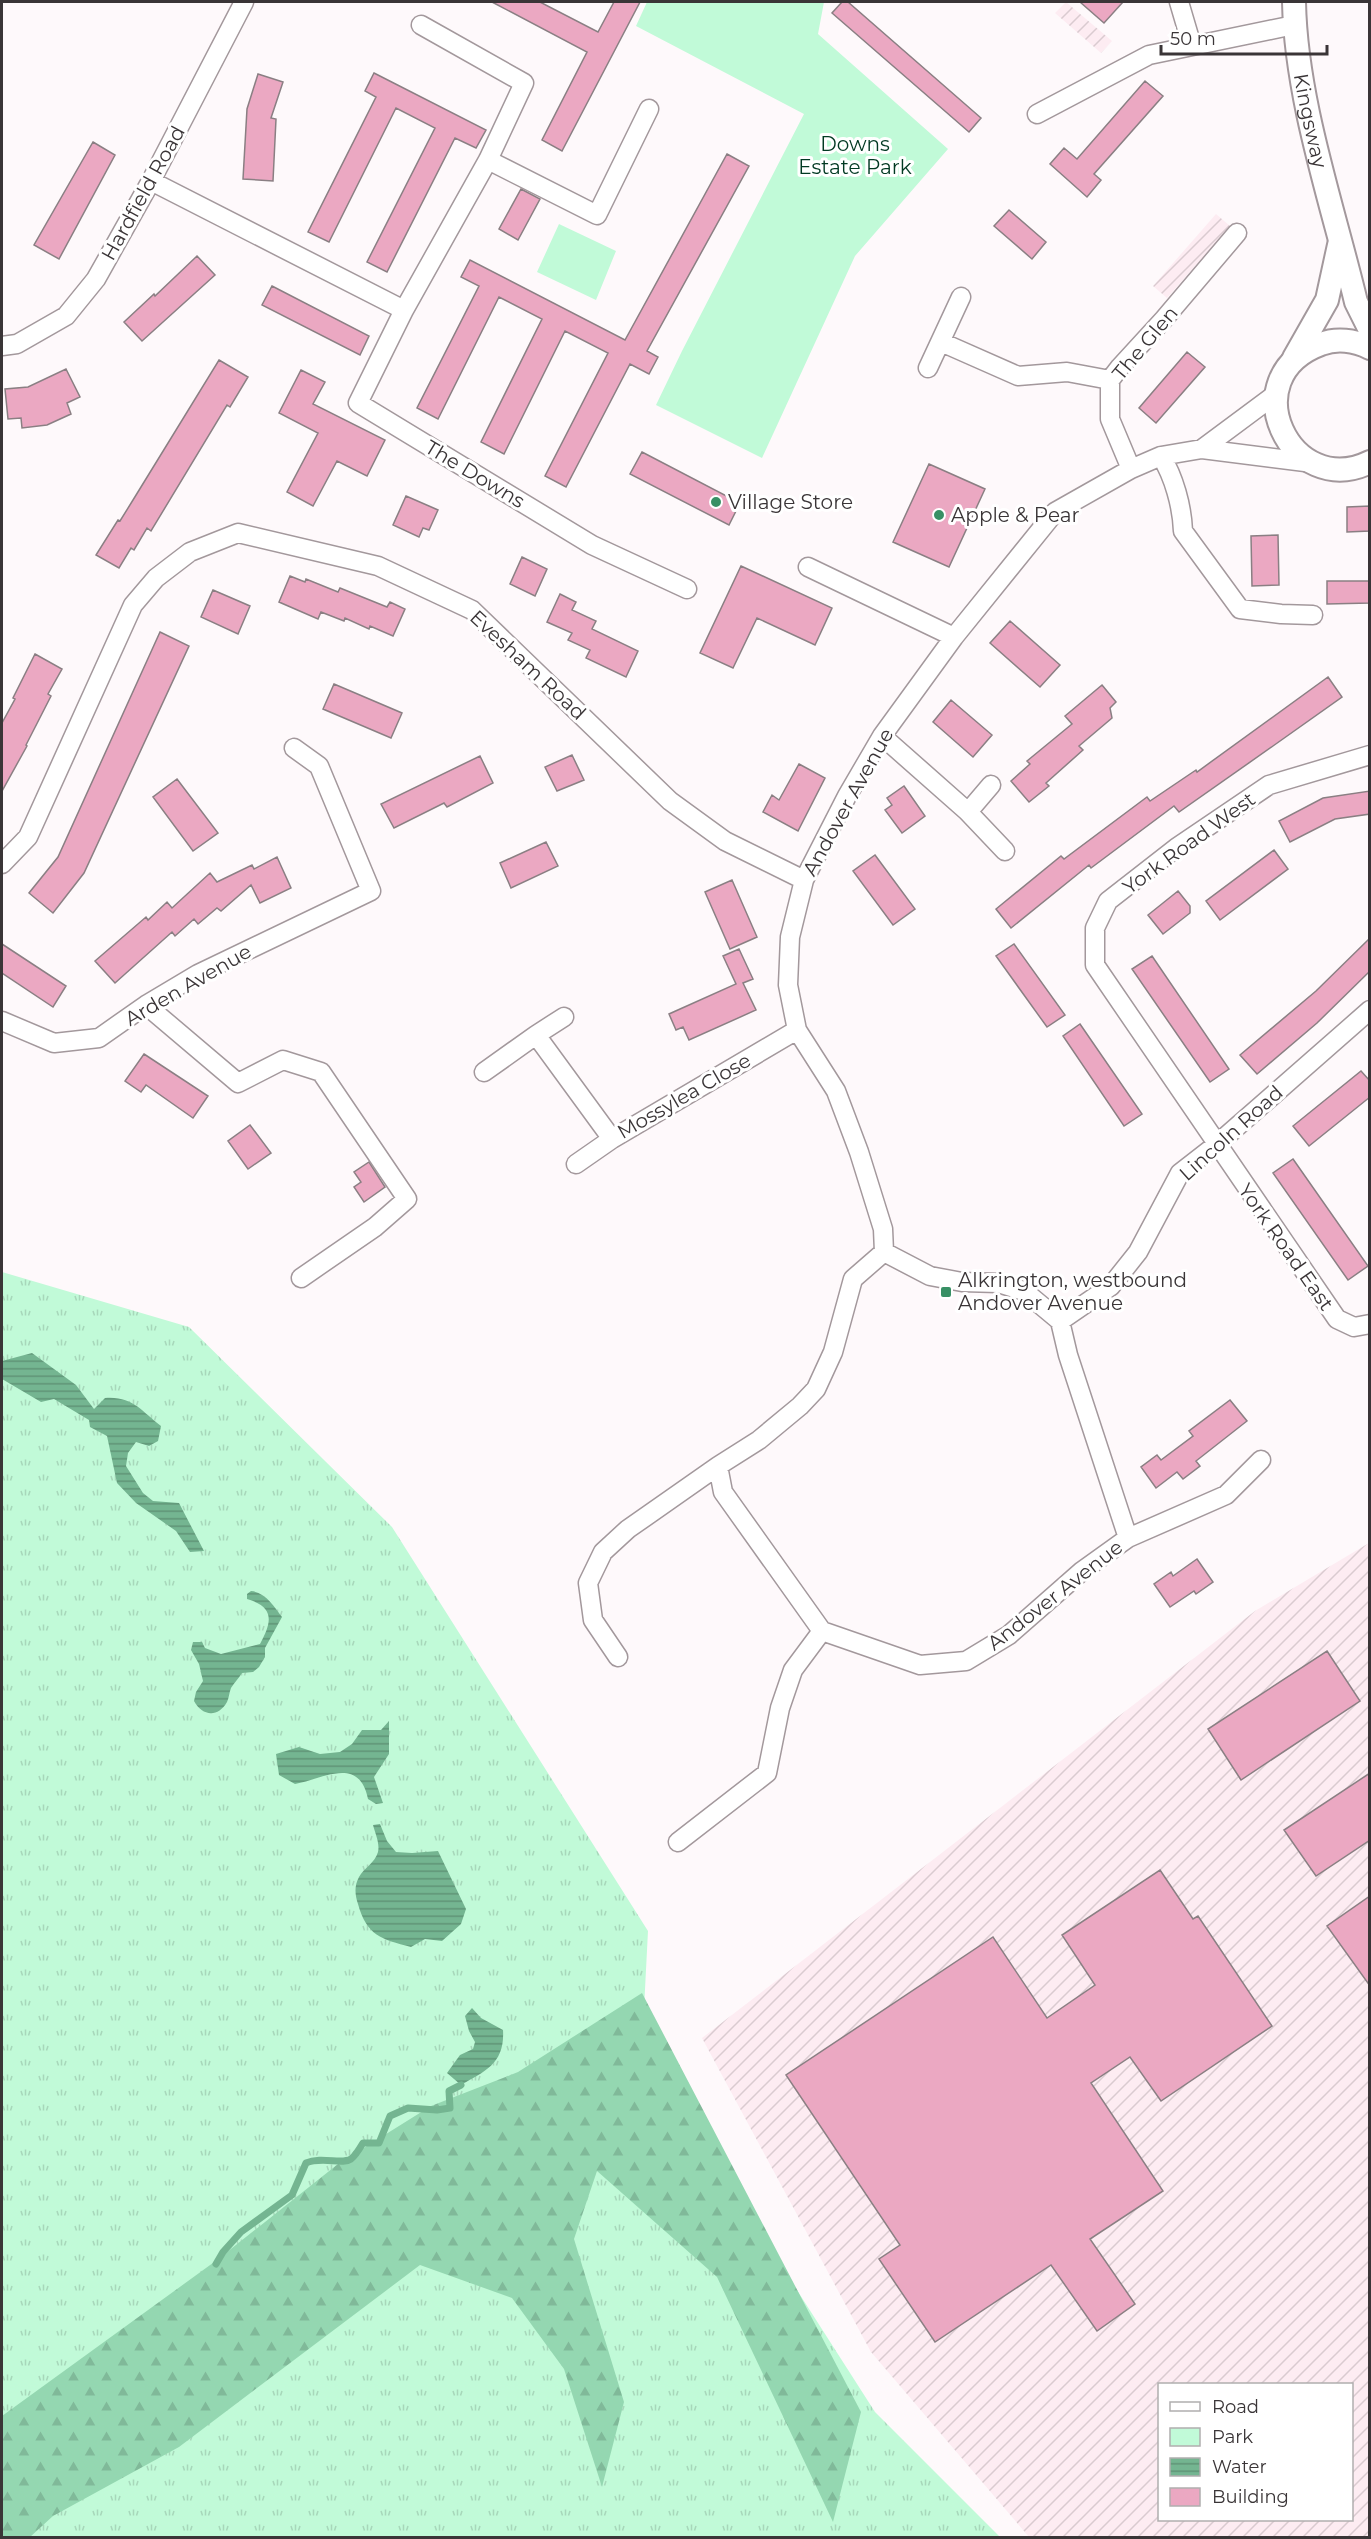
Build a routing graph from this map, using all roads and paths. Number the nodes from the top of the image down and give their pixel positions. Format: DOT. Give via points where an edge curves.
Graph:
graph roads {
  1 [pos="244,2"];
  2 [pos="1179,2"];
  3 [pos="1294,2"];
  4 [pos="421,25"];
  5 [pos="1294,25"];
  6 [pos="1192,46"];
  7 [pos="649,109"];
  8 [pos="1037,114"];
  9 [pos="488,160"];
  10 [pos="151,181"];
  11 [pos="1237,233"];
  12 [pos="1341,238"];
  13 [pos="961,297"];
  14 [pos="404,310"];
  15 [pos="1370,330"];
  16 [pos="941,342"];
  17 [pos="2,346"];
  18 [pos="1370,348"];
  19 [pos="1292,362"];
  20 [pos="928,368"];
  21 [pos="1110,381"];
  22 [pos="1276,394"];
  23 [pos="1202,448"];
  24 [pos="1161,456"];
  25 [pos="1314,463"];
  26 [pos="1369,463"];
  27 [pos="1131,469"];
  28 [pos="808,567"];
  29 [pos="687,589"];
  30 [pos="1313,615"];
  31 [pos="954,637"];
  32 [pos="882,736"];
  33 [pos="294,748"];
  34 [pos="1370,754"];
  35 [pos="991,785"];
  36 [pos="967,811"];
  37 [pos="1005,851"];
  38 [pos="2,864"];
  39 [pos="804,880"];
  40 [pos="146,1005"];
  41 [pos="1370,1010"];
  42 [pos="564,1017"];
  43 [pos="2,1021"];
  44 [pos="797,1030"];
  45 [pos="536,1035"];
  46 [pos="484,1072"];
  47 [pos="612,1139"];
  48 [pos="1216,1145"];
  49 [pos="576,1164"];
  50 [pos="884,1252"];
  51 [pos="301,1278"];
  52 [pos="1060,1321"];
  53 [pos="1370,1324"];
  54 [pos="1261,1460"];
  55 [pos="718,1466"];
  56 [pos="1128,1538"];
  57 [pos="822,1631"];
  58 [pos="618,1657"];
  59 [pos="678,1842"];
  1 -- 10 [label="street, Hardfield Road"];
  2 -- 6 [label="street"];
  3 -- 5 [label="street, Kingsway"];
  4 -- 9 [label="street, The Downs" via="524,83"];
  5 -- 6 [label="street"];
  5 -- 12 [label="street, Kingsway" via="1308,112"];
  6 -- 8 [label="street" via="1149,55"];
  7 -- 9 [label="street" via="597,214"];
  9 -- 14 [label="street, The Downs"];
  10 -- 14 [label="street"];
  10 -- 17 [label="street, Hardfield Road" via="96,279 66,316 17,344"];
  11 -- 21 [label="street, The Glen"];
  12 -- 15 [label="street, Kingsway" via="1356,303"];
  12 -- 19 [label="street, Kingsway" via="1327,300"];
  13 -- 16 [label="street"];
  14 -- 29 [label="street, The Downs" via="358,403 592,545"];
  16 -- 20 [label="street"];
  16 -- 21 [label="street" via="1018,376 1067,372"];
  18 -- 19 [label="street" via="1347,341 1327,342 1308,349"];
  19 -- 22 [label="street, Kingsway"];
  21 -- 27 [label="street, The Glen" via="1110,419"];
  22 -- 23 [label="street, Andover Avenue"];
  22 -- 25 [label="street" via="1276,415 1283,435 1296,452"];
  23 -- 24 [label="street, Andover Avenue"];
  23 -- 25 [label="street, Andover Avenue"];
  24 -- 27 [label="street, Andover Avenue"];
  24 -- 30 [label="street" via="1170,470 1183,531 1240,609"];
  25 -- 26 [label="street" via="1340,469"];
  27 -- 31 [label="street, Andover Avenue" via="1055,512"];
  28 -- 31 [label="street"];
  31 -- 32 [label="street, Andover Avenue"];
  32 -- 36 [label="street"];
  32 -- 39 [label="street, Andover Avenue"];
  33 -- 40 [label="street, Arden Avenue" via="319,766 371,891 198,974"];
  34 -- 48 [label="street, York Road West" via="1269,785 1176,848 1108,901 1095,928 1095,965"];
  35 -- 36 [label="street"];
  36 -- 37 [label="street"];
  38 -- 39 [label="street, Evesham Road" via="28,837 133,605 156,578 190,552 238,533 378,566 472,610 670,801 725,841"];
  39 -- 44 [label="street, Andover Avenue" via="790,937 788,985"];
  40 -- 43 [label="street, Arden Avenue" via="99,1038 54,1043"];
  40 -- 51 [label="street" via="238,1083 283,1060 321,1072 407,1199 375,1227"];
  41 -- 48 [label="street, Lincoln Road"];
  42 -- 45 [label="street"];
  44 -- 47 [label="street, Mossylea Close"];
  44 -- 50 [label="street, Andover Avenue" via="836,1091 883,1229"];
  45 -- 46 [label="street"];
  45 -- 47 [label="street, Mossylea Close"];
  47 -- 49 [label="street"];
  48 -- 52 [label="street, Lincoln Road" via="1180,1173 1138,1252 1111,1286"];
  48 -- 53 [label="street, York Road East" via="1337,1319 1354,1327"];
  50 -- 52 [label="street" via="930,1276 998,1283 1024,1292"];
  50 -- 55 [label="street" via="852,1279 833,1352 816,1389 759,1440"];
  52 -- 56 [label="street, Andover Avenue"];
  54 -- 56 [label="street, Andover Avenue" via="1226,1495"];
  55 -- 57 [label="street" via="723,1492"];
  55 -- 58 [label="street" via="628,1529 603,1552 588,1583 593,1620"];
  56 -- 57 [label="street, Andover Avenue" via="1082,1571 1009,1635 966,1661 920,1665"];
  57 -- 59 [label="street" via="793,1670 780,1708 767,1773"];
}
